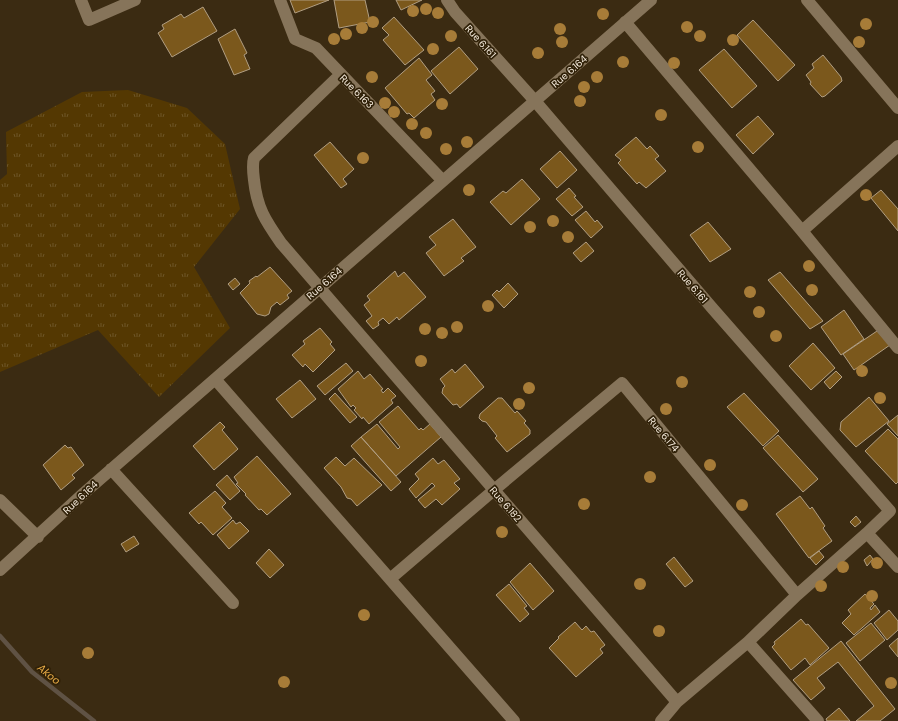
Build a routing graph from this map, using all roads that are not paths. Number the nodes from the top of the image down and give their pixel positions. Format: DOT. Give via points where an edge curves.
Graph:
graph roads {
  1 [pos="81,0"];
  2 [pos="135,0"];
  3 [pos="280,0"];
  4 [pos="447,0"];
  5 [pos="651,0"];
  6 [pos="807,0"];
  7 [pos="625,22"];
  8 [pos="341,74"];
  9 [pos="535,101"];
  10 [pos="898,108"];
  11 [pos="898,146"];
  12 [pos="443,181"];
  13 [pos="802,231"];
  14 [pos="320,287"];
  15 [pos="898,348"];
  16 [pos="215,379"];
  17 [pos="111,469"];
  18 [pos="494,490"];
  19 [pos="0,500"];
  20 [pos="894,508"];
  21 [pos="867,533"];
  22 [pos="38,537"];
  23 [pos="898,567"];
  24 [pos="0,570"];
  25 [pos="390,579"];
  26 [pos="797,596"];
  27 [pos="233,603"];
  28 [pos="748,642"];
  29 [pos="677,702"];
  30 [pos="511,720"];
  31 [pos="661,721"];
  32 [pos="818,721"];
  1 -- 2 [label="street" via="89,20"];
  3 -- 8 [label="street, Rue 6.163" via="296,39 316,48"];
  4 -- 9 [label="street, Rue 6.161"];
  5 -- 7 [label="street, Rue 6.164"];
  6 -- 10 [label="street"];
  7 -- 9 [label="street, Rue 6.164"];
  7 -- 13 [label="street"];
  8 -- 12 [label="street, Rue 6.163"];
  8 -- 14 [label="street, Rue 6.182" via="252,162 256,197 263,218 281,243"];
  9 -- 12 [label="street, Rue 6.164"];
  9 -- 20 [label="street, Rue 6.161" via="713,309"];
  11 -- 13 [label="street"];
  12 -- 14 [label="street, Rue 6.164"];
  13 -- 15 [label="street"];
  14 -- 16 [label="street, Rue 6.164"];
  14 -- 18 [label="street, Rue 6.182"];
  16 -- 17 [label="street, Rue 6.164"];
  16 -- 25 [label="street"];
  17 -- 22 [label="street, Rue 6.164"];
  17 -- 27 [label="street"];
  18 -- 25 [label="street, Rue 6.174"];
  18 -- 26 [label="street, Rue 6.174" via="622,384"];
  18 -- 29 [label="street, Rue 6.182"];
  19 -- 22 [label="street"];
  20 -- 21 [label="street, Rue 6.161"];
  21 -- 23 [label="street"];
  21 -- 26 [label="street, Rue 6.161"];
  22 -- 24 [label="street, Rue 6.164"];
  25 -- 30 [label="street"];
  26 -- 28 [label="street"];
  28 -- 29 [label="street"];
  28 -- 32 [label="street"];
  29 -- 31 [label="street"];
}
